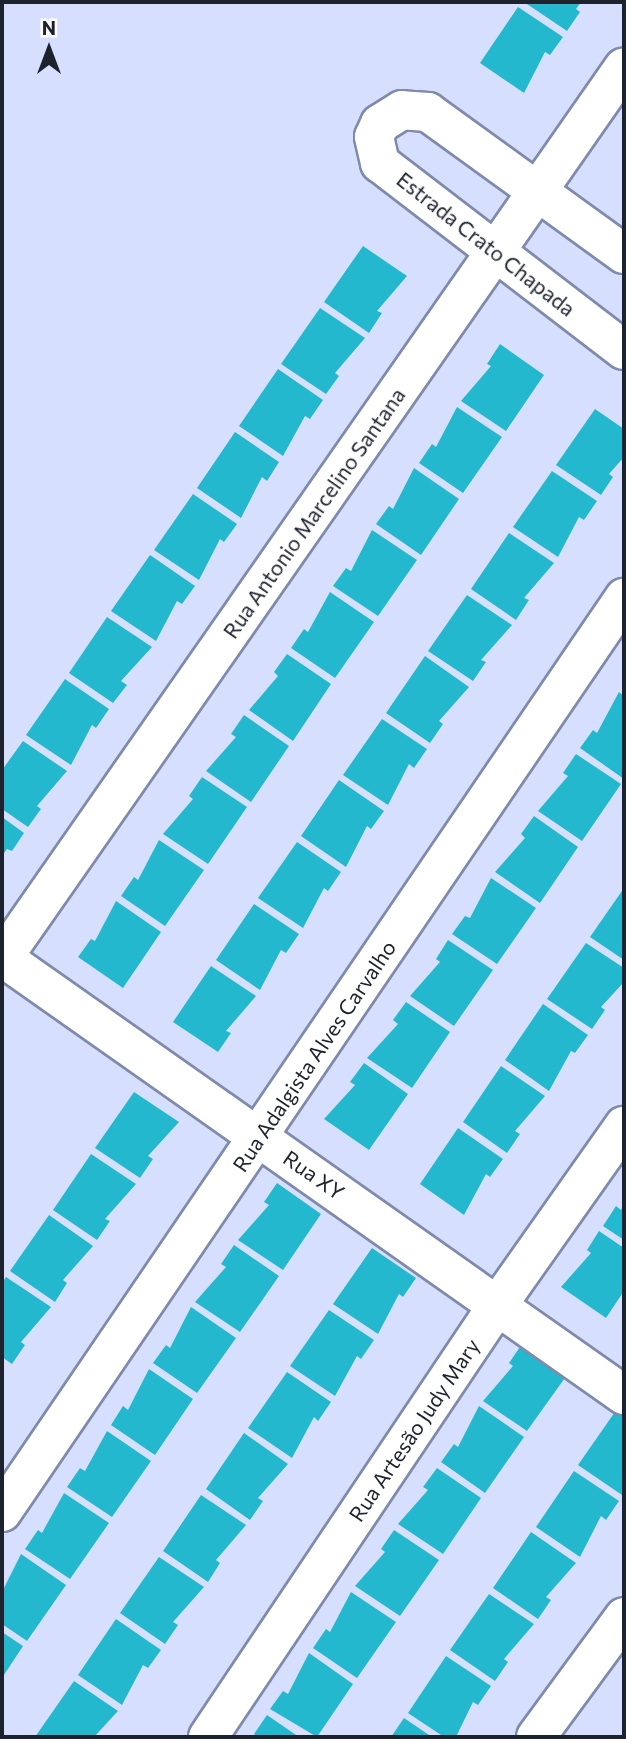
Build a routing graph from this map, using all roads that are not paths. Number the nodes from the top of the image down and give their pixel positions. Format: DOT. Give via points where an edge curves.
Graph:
graph roads {
  1 [pos="624,67"];
  2 [pos="538,191"];
  3 [pos="495,254"];
  4 [pos="624,254"];
  5 [pos="624,350"];
  6 [pos="624,598"];
  7 [pos="2,958"];
  8 [pos="624,1126"];
  9 [pos="260,1137"];
  10 [pos="499,1303"];
  11 [pos="624,1395"];
  12 [pos="2,1513"];
  13 [pos="624,1617"];
  14 [pos="208,1737"];
  15 [pos="536,1737"];
  1 -- 2 [label="street, Rua Antonio Marcelino Santana"];
  2 -- 3 [label="street, Rua Antonio Marcelino Santana"];
  2 -- 3 [label="street, Estrada Crato Chapada" via="429,112 402,110 380,124 374,137 380,163"];
  2 -- 4 [label="street"];
  3 -- 5 [label="street, Estrada Crato Chapada"];
  3 -- 7 [label="street, Rua Antonio Marcelino Santana"];
  6 -- 9 [label="street, Rua Adalgista Alves Carvalho"];
  7 -- 9 [label="street, Rua XY"];
  8 -- 10 [label="street, Rua Artesão Judy Mary"];
  9 -- 10 [label="street, Rua XY"];
  9 -- 12 [label="street, Rua Adalgista Alves Carvalho"];
  10 -- 11 [label="street, Rua XY"];
  10 -- 14 [label="street, Rua Artesão Judy Mary"];
  13 -- 15 [label="street"];
}
